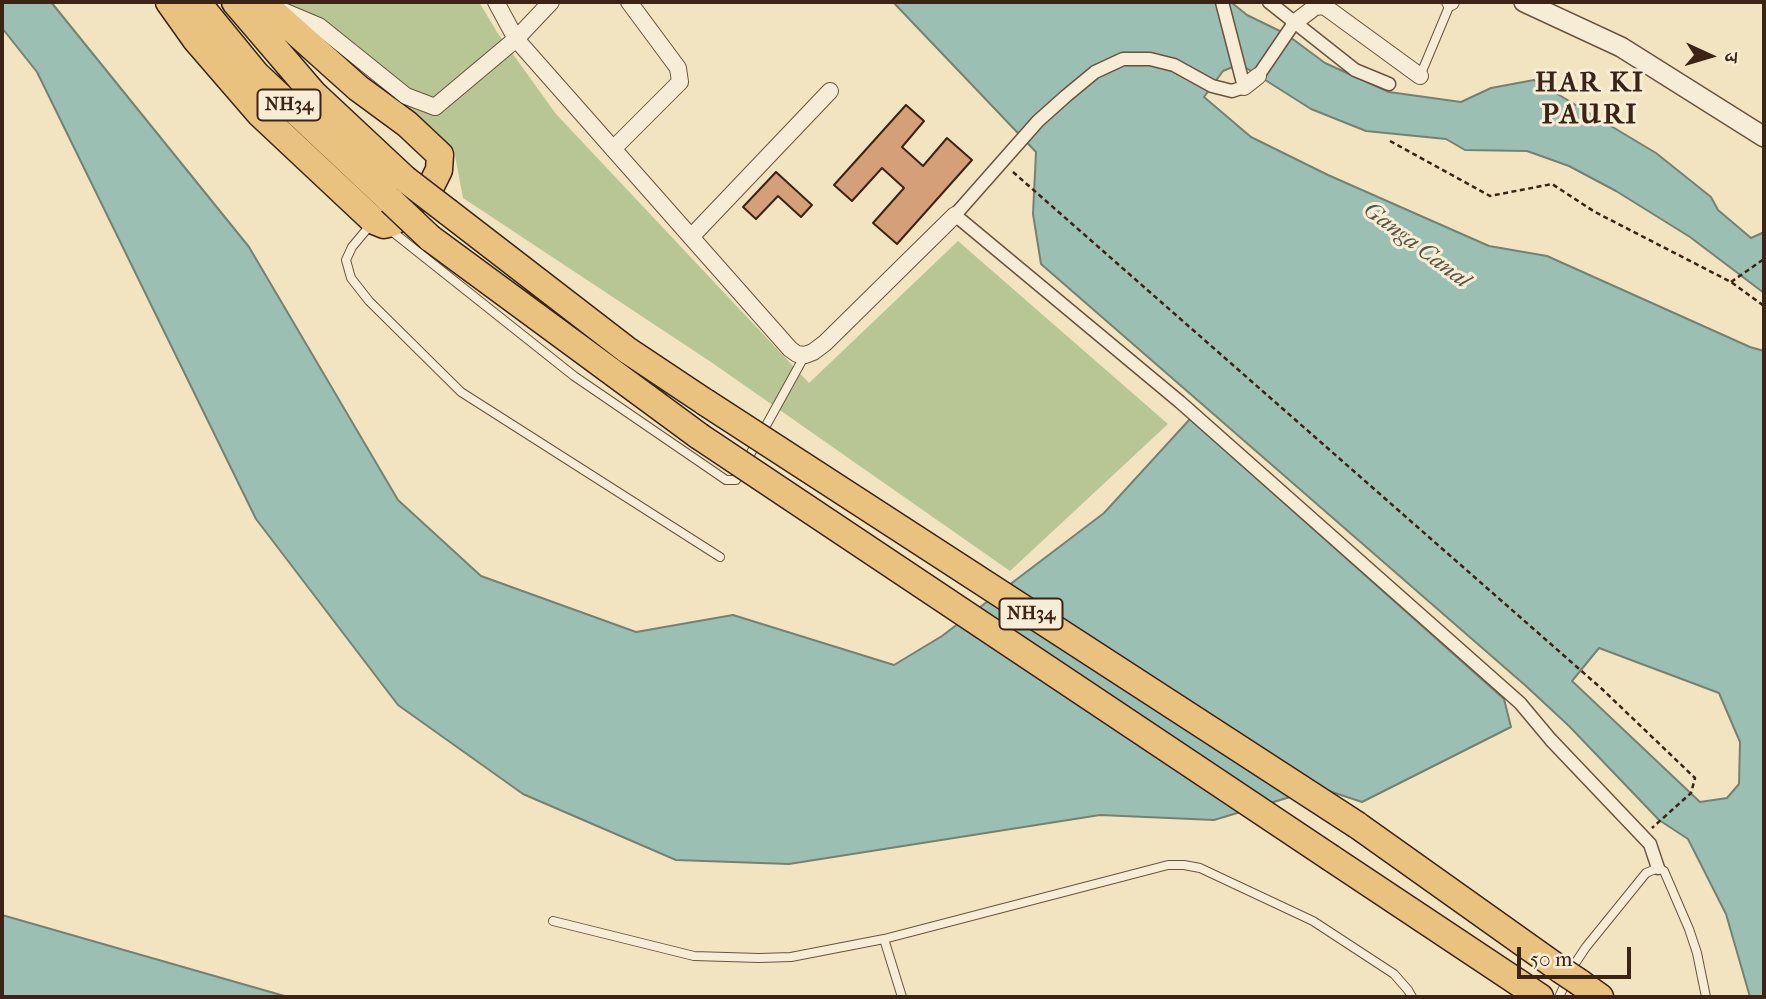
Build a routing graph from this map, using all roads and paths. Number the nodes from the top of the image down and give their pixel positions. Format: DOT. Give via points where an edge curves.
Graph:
graph roads {
  1 [pos="169,2"];
  2 [pos="197,2"];
  3 [pos="235,2"];
  4 [pos="262,2"];
  5 [pos="496,2"];
  6 [pos="551,2"];
  7 [pos="629,2"];
  8 [pos="1222,2"];
  9 [pos="1269,2"];
  10 [pos="1451,2"];
  11 [pos="1524,2"];
  12 [pos="1290,29"];
  13 [pos="516,39"];
  14 [pos="1258,75"];
  15 [pos="1420,76"];
  16 [pos="1389,84"];
  17 [pos="1244,87"];
  18 [pos="830,91"];
  19 [pos="1764,136"];
  20 [pos="1390,141"];
  21 [pos="613,149"];
  22 [pos="1020,179"];
  23 [pos="383,215"];
  24 [pos="955,215"];
  25 [pos="691,237"];
  26 [pos="1764,258"];
  27 [pos="1731,282"];
  28 [pos="1764,306"];
  29 [pos="805,355"];
  30 [pos="720,557"];
  31 [pos="1660,820"];
  32 [pos="1658,867"];
  33 [pos="553,921"];
  34 [pos="884,939"];
  35 [pos="1566,983"];
  36 [pos="1409,995"];
  37 [pos="902,997"];
  38 [pos="1540,997"];
  39 [pos="1600,997"];
  40 [pos="1706,997"];
  1 -- 23 [label="highway" via="260,114"];
  2 -- 23 [label="highway, NH34"];
  3 -- 35 [label="highway, NH34, bridge" via="313,93 405,179 627,350 1357,825"];
  4 -- 13 [label="street" via="319,26 406,96 435,107"];
  4 -- 23 [label="highway" via="440,155 432,184 392,223"];
  5 -- 13 [label="street"];
  6 -- 13 [label="street"];
  7 -- 21 [label="street" via="678,68 680,82"];
  8 -- 17 [label="street"];
  9 -- 12 [label="street"];
  10 -- 15 [label="lane"];
  11 -- 19 [label="street" via="1621,47"];
  12 -- 14 [label="street"];
  12 -- 15 [label="street" via="1315,7 1324,6"];
  12 -- 16 [label="street" via="1355,70"];
  13 -- 21 [label="street"];
  14 -- 17 [label="street"];
  17 -- 24 [label="street" via="1232,91 1212,86 1174,65 1123,59 1095,72 1038,121"];
  18 -- 25 [label="street"];
  20 -- 27 [label="path" via="1490,196 1552,184 1595,212"];
  21 -- 25 [label="street"];
  22 -- 31 [label="path" via="1602,689 1695,778 1691,793"];
  23 -- 29 [label="lane" via="574,376 726,480 736,480"];
  23 -- 30 [label="lane" via="352,247 346,260 351,278 369,300 461,392"];
  23 -- 38 [label="highway, NH34, bridge" via="430,238 699,436"];
  24 -- 29 [label="street" via="825,344"];
  24 -- 32 [label="street" via="1180,402 1520,703 1650,844"];
  25 -- 29 [label="street" via="790,349"];
  26 -- 27 [label="path"];
  27 -- 28 [label="path"];
  32 -- 35 [label="lane" via="1646,873 1587,947"];
  32 -- 40 [label="lane" via="1664,871 1689,929"];
  33 -- 34 [label="lane" via="694,956 791,957"];
  34 -- 36 [label="lane" via="1168,865 1184,865 1200,868 1313,921 1384,967"];
  34 -- 37 [label="lane"];
  35 -- 39 [label="highway, NH34"];
}
